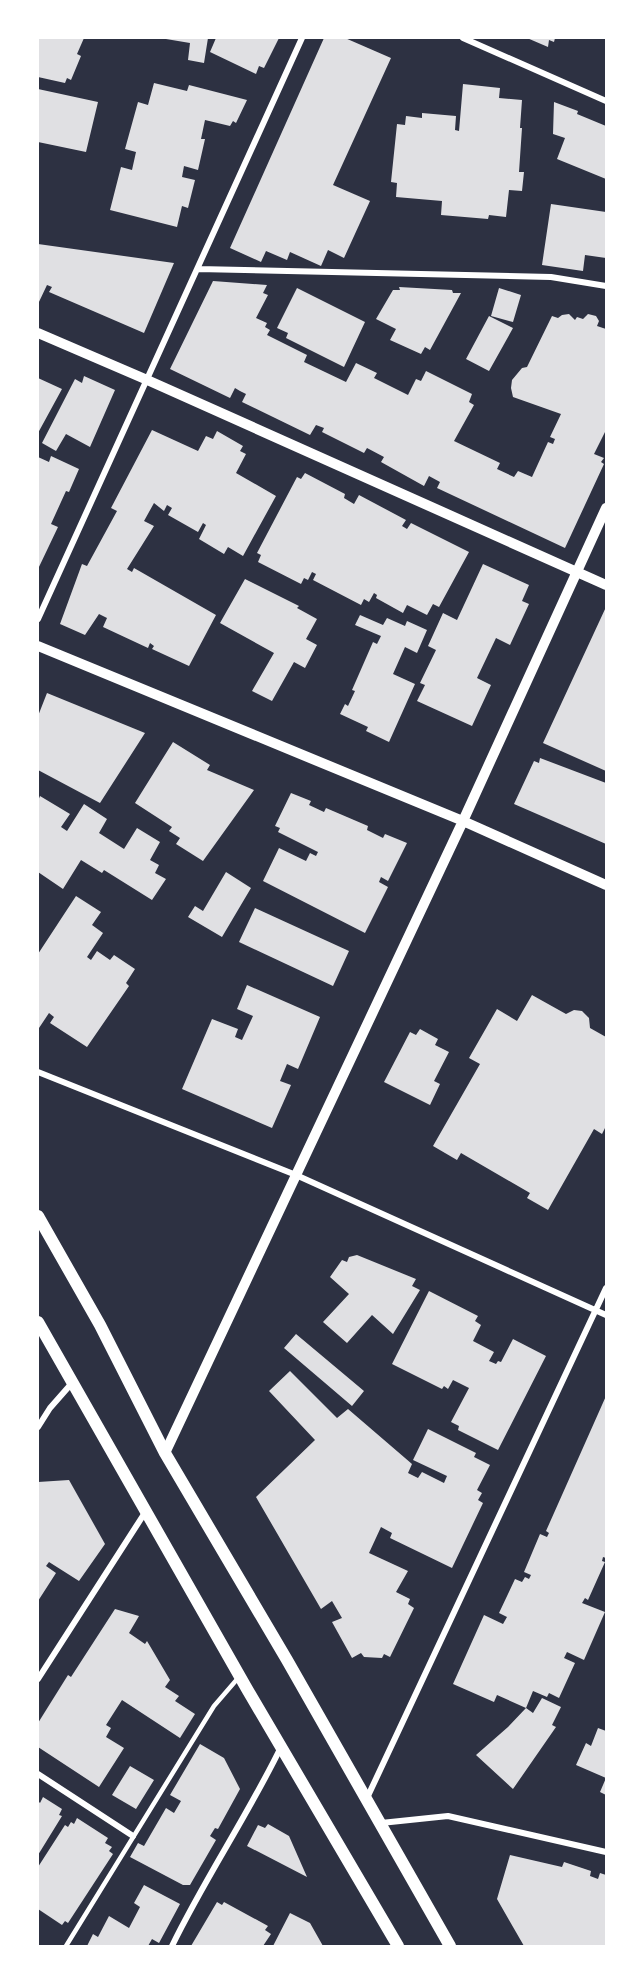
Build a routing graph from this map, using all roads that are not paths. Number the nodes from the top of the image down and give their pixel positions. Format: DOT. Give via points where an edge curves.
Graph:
graph roads {
  1 [pos="302,38"];
  2 [pos="463,38"];
  3 [pos="606,101"];
  4 [pos="198,269"];
  5 [pos="606,286"];
  6 [pos="38,333"];
  7 [pos="145,379"];
  8 [pos="606,508"];
  9 [pos="578,572"];
  10 [pos="606,585"];
  11 [pos="38,620"];
  12 [pos="38,646"];
  13 [pos="463,821"];
  14 [pos="606,885"];
  15 [pos="38,1072"];
  16 [pos="296,1175"];
  17 [pos="38,1216"];
  18 [pos="606,1288"];
  19 [pos="596,1311"];
  20 [pos="606,1316"];
  21 [pos="38,1322"];
  22 [pos="73,1381"];
  23 [pos="38,1427"];
  24 [pos="165,1453"];
  25 [pos="146,1510"];
  26 [pos="240,1676"];
  27 [pos="38,1679"];
  28 [pos="281,1747"];
  29 [pos="38,1774"];
  30 [pos="366,1799"];
  31 [pos="379,1824"];
  32 [pos="133,1836"];
  33 [pos="606,1852"];
  34 [pos="66,1947"];
  35 [pos="172,1947"];
  36 [pos="398,1947"];
  37 [pos="450,1947"];
  1 -- 4 [label="street"];
  2 -- 3 [label="street"];
  4 -- 5 [label="street" via="550,278"];
  4 -- 7 [label="street"];
  6 -- 7 [label="street"];
  7 -- 9 [label="street"];
  7 -- 11 [label="street"];
  8 -- 9 [label="street"];
  9 -- 10 [label="street"];
  9 -- 13 [label="street"];
  12 -- 13 [label="street"];
  13 -- 14 [label="street"];
  13 -- 16 [label="street"];
  15 -- 16 [label="street"];
  16 -- 19 [label="street"];
  16 -- 24 [label="street"];
  17 -- 24 [label="main road" via="100,1324"];
  18 -- 19 [label="street"];
  19 -- 20 [label="street"];
  19 -- 30 [label="street"];
  21 -- 22 [label="main road"];
  22 -- 23 [label="street"];
  22 -- 25 [label="main road"];
  24 -- 30 [label="main road"];
  25 -- 26 [label="main road"];
  25 -- 27 [label="street"];
  26 -- 28 [label="main road"];
  26 -- 32 [label="lane" via="214,1706"];
  28 -- 35 [label="street"];
  28 -- 36 [label="main road"];
  29 -- 32 [label="street"];
  30 -- 31 [label="main road"];
  31 -- 33 [label="street" via="448,1816"];
  31 -- 37 [label="main road"];
  32 -- 34 [label="lane"];
}
